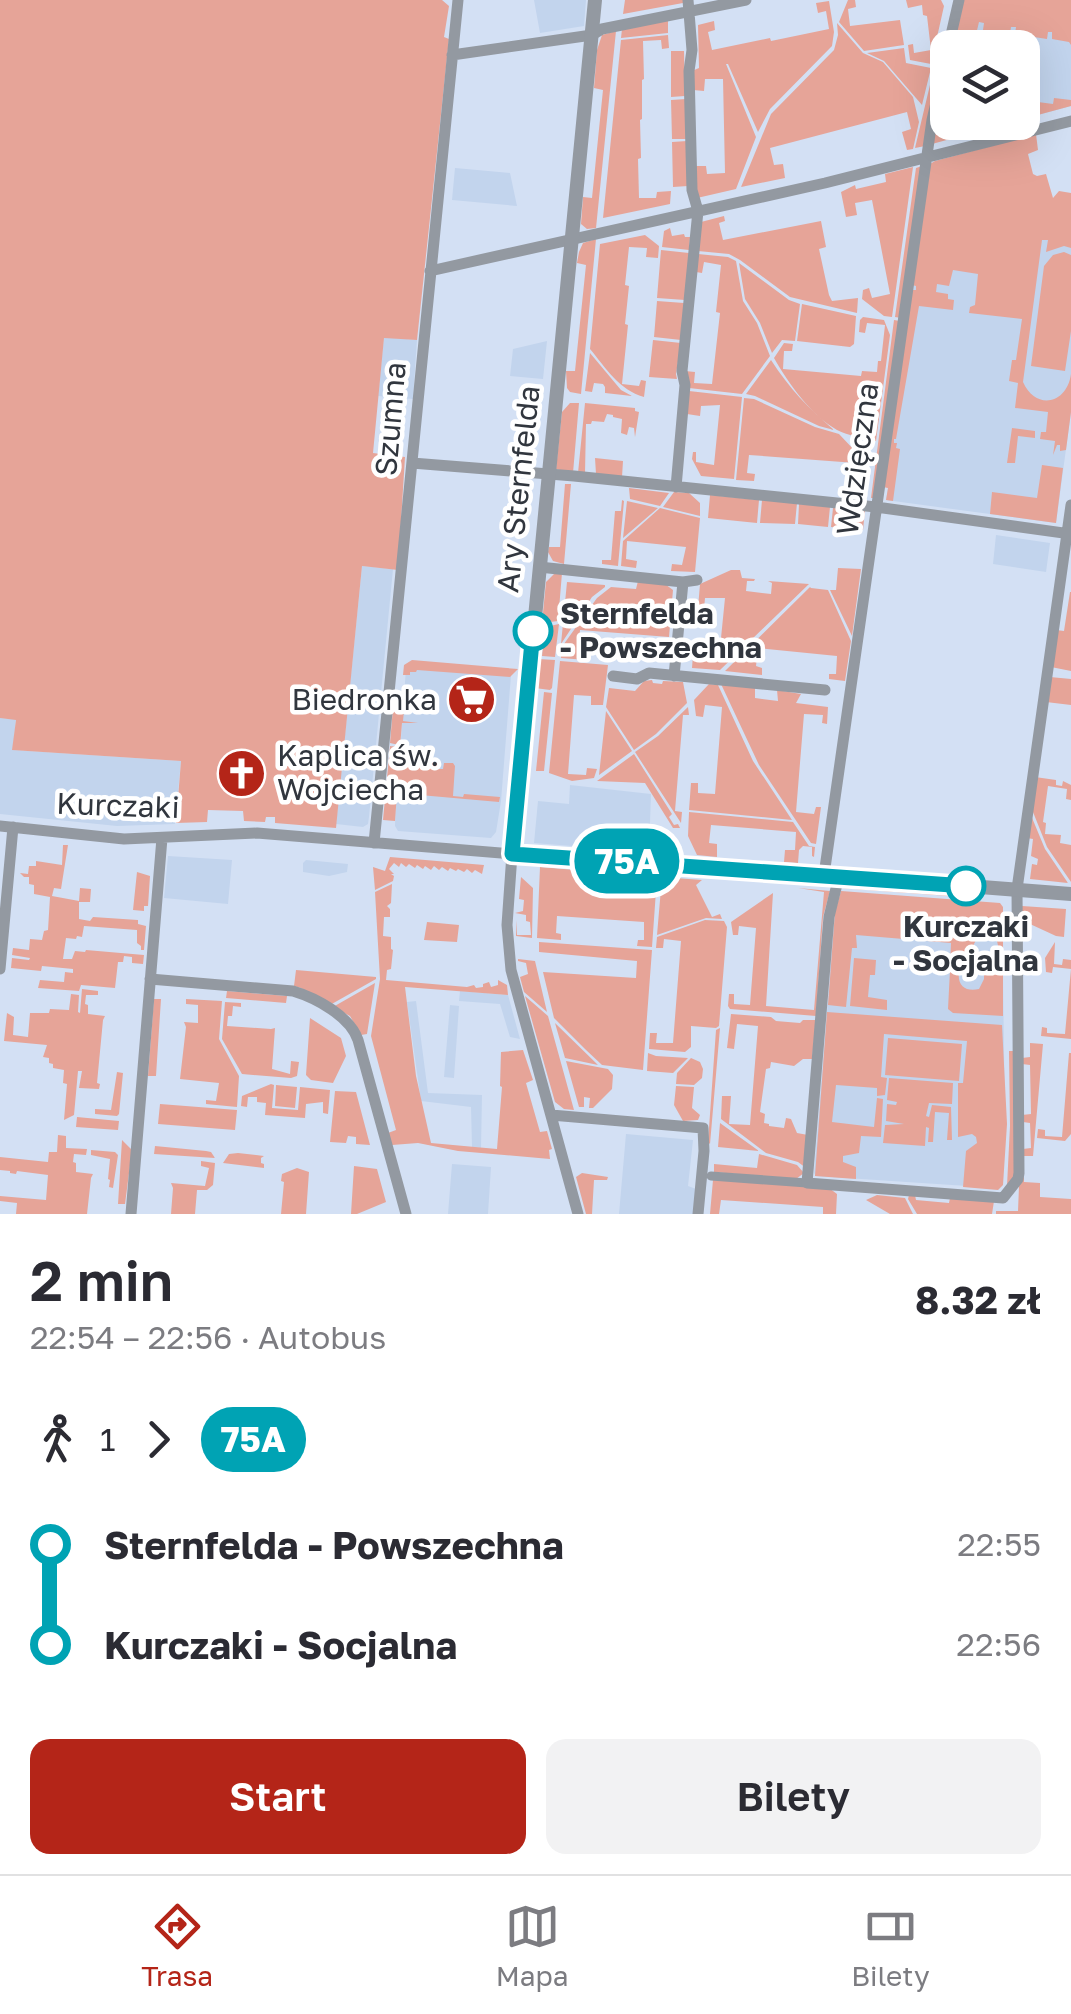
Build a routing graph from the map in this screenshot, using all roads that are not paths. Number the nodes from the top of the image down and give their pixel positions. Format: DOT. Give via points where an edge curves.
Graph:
graph roads {
  1 [pos="458,0"];
  2 [pos="595,0"];
  3 [pos="746,0"];
  4 [pos="959,0"];
  5 [pos="689,6"];
  6 [pos="952,30"];
  7 [pos="592,35"];
  8 [pos="452,55"];
  9 [pos="1071,120"];
  10 [pos="930,137"];
  11 [pos="927,158"];
  12 [pos="698,211"];
  13 [pos="572,240"];
  14 [pos="430,272"];
  15 [pos="412,463"];
  16 [pos="548,476"];
  17 [pos="676,486"];
  18 [pos="1071,506"];
  19 [pos="876,507"];
  20 [pos="1069,533"];
  21 [pos="539,567"];
  22 [pos="697,580"];
  23 [pos="683,582"];
  24 [pos="613,676"];
  25 [pos="674,676"];
  26 [pos="825,690"];
  27 [pos="6,827"];
  28 [pos="162,838"];
  29 [pos="374,842"];
  30 [pos="512,854"];
  31 [pos="832,876"];
  32 [pos="1018,889"];
  33 [pos="1071,894"];
  34 [pos="0,968"];
  35 [pos="150,979"];
  36 [pos="550,1115"];
  37 [pos="711,1176"];
  38 [pos="807,1184"];
  39 [pos="131,1214"];
  40 [pos="406,1214"];
  41 [pos="578,1214"];
  42 [pos="698,1214"];
  1 -- 8 [label="street, Szumna"];
  2 -- 7 [label="street, Ary Sternfelda"];
  3 -- 5 [label="street"];
  4 -- 6 [label="street, Wdzięczna"];
  5 -- 7 [label="street"];
  5 -- 12 [label="street" via="692,190"];
  7 -- 8 [label="street"];
  7 -- 13 [label="street, Ary Sternfelda"];
  8 -- 14 [label="street, Szumna"];
  9 -- 11 [label="street"];
  10 -- 11 [label="street, Wdzięczna"];
  11 -- 12 [label="street"];
  11 -- 19 [label="street, Wdzięczna"];
  12 -- 13 [label="street"];
  12 -- 17 [label="street"];
  13 -- 14 [label="street"];
  13 -- 16 [label="street, Ary Sternfelda"];
  14 -- 15 [label="street, Szumna"];
  15 -- 16 [label="street"];
  15 -- 29 [label="street, Szumna"];
  16 -- 17 [label="street"];
  16 -- 21 [label="street, Ary Sternfelda"];
  17 -- 19 [label="street"];
  18 -- 20 [label="street"];
  19 -- 20 [label="street"];
  19 -- 31 [label="street, Wdzięczna"];
  20 -- 32 [label="street"];
  21 -- 23 [label="street"];
  21 -- 30 [label="street, Ary Sternfelda"];
  22 -- 23 [label="street"];
  23 -- 25 [label="street"];
  24 -- 25 [label="street"];
  25 -- 26 [label="street"];
  27 -- 28 [label="street, Kurczaki"];
  27 -- 34 [label="street"];
  28 -- 29 [label="street, Kurczaki" via="257,833"];
  28 -- 35 [label="street"];
  29 -- 30 [label="street, Kurczaki"];
  30 -- 31 [label="street, Kurczaki"];
  30 -- 36 [label="street, Ary Sternfelda" via="511,970"];
  31 -- 32 [label="street, Kurczaki"];
  31 -- 38 [label="street, Wdzięczna"];
  32 -- 33 [label="street, Kurczaki"];
  32 -- 38 [label="street" via="1019,1176 1003,1198"];
  35 -- 39 [label="street"];
  35 -- 40 [label="street" via="293,991 347,1022 356,1033"];
  36 -- 41 [label="street, Ary Sternfelda"];
  36 -- 42 [label="street" via="703,1128"];
  37 -- 38 [label="street"];
}
